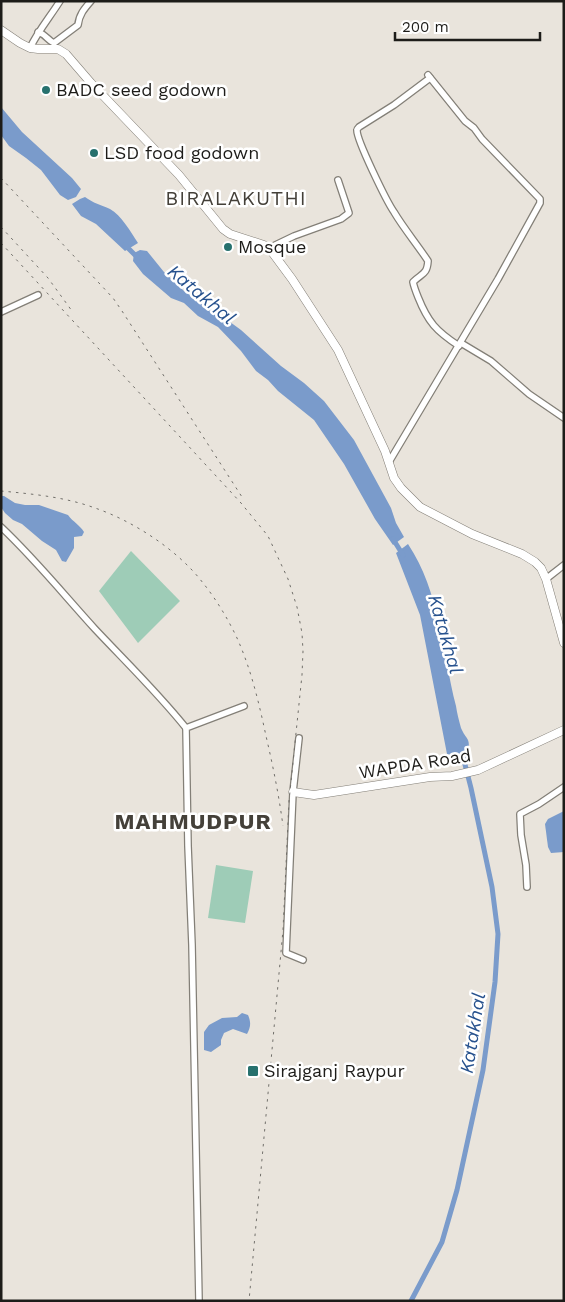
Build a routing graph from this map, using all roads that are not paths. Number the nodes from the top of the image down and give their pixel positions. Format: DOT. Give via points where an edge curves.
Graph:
graph roads {
  1 [pos="60,1"];
  2 [pos="91,1"];
  3 [pos="1,30"];
  4 [pos="38,32"];
  5 [pos="30,48"];
  6 [pos="338,180"];
  7 [pos="269,248"];
  8 [pos="38,295"];
  9 [pos="1,312"];
  10 [pos="460,344"];
  11 [pos="564,418"];
  12 [pos="389,462"];
  13 [pos="1,527"];
  14 [pos="564,565"];
  15 [pos="546,579"];
  16 [pos="564,643"];
  17 [pos="244,706"];
  18 [pos="186,728"];
  19 [pos="564,730"];
  20 [pos="300,738"];
  21 [pos="564,787"];
  22 [pos="293,792"];
  23 [pos="527,887"];
  24 [pos="303,960"];
  25 [pos="198,1301"];
  1 -- 4 [label="street"];
  2 -- 4 [label="street" via="78,18 78,25 54,43"];
  3 -- 5 [label="main road"];
  4 -- 5 [label="street"];
  5 -- 7 [label="main road" via="58,49 66,54 179,175 223,229"];
  6 -- 7 [label="street" via="349,213 346,216"];
  7 -- 12 [label="main road" via="338,350"];
  8 -- 9 [label="street"];
  10 -- 10 [label="street" via="449,340 431,324 423,309 413,282 427,270 428,261 384,196 357,133 359,126 394,106 429,76 482,139 540,199"];
  10 -- 11 [label="street" via="491,360 529,394"];
  10 -- 12 [label="street"];
  12 -- 15 [label="main road" via="394,478 420,507 472,534 522,554 541,568"];
  13 -- 18 [label="street"];
  14 -- 15 [label="street"];
  15 -- 16 [label="main road"];
  17 -- 18 [label="street"];
  18 -- 25 [label="street"];
  19 -- 22 [label="main road, WAPDA Road" via="478,770 452,776 314,795"];
  20 -- 22 [label="street"];
  21 -- 23 [label="street" via="520,814"];
  22 -- 24 [label="street" via="286,953"];
}
